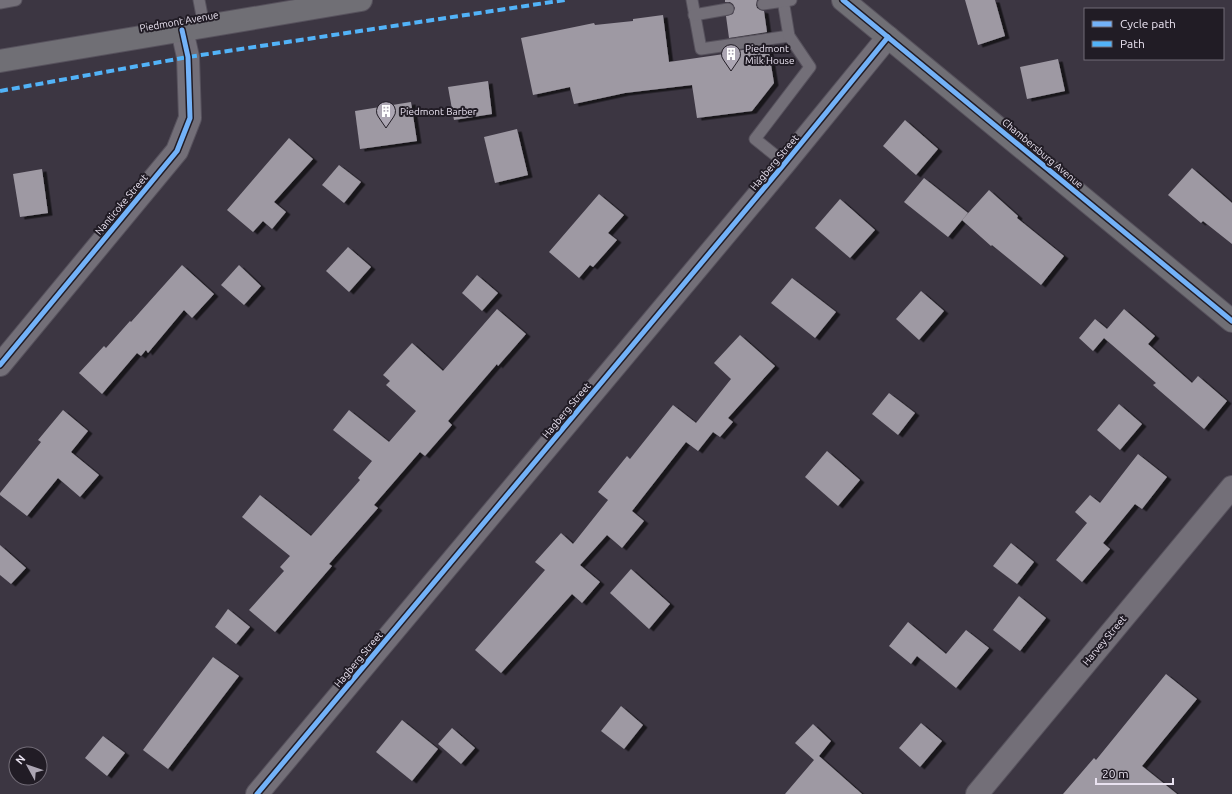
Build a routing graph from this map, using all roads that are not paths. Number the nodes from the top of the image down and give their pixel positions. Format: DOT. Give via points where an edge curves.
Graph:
graph roads {
  1 [pos="16,0"];
  2 [pos="199,0"];
  3 [pos="360,0"];
  4 [pos="692,0"];
  5 [pos="842,0"];
  6 [pos="786,1"];
  7 [pos="0,3"];
  8 [pos="763,4"];
  9 [pos="728,9"];
  10 [pos="694,15"];
  11 [pos="204,26"];
  12 [pos="182,30"];
  13 [pos="789,36"];
  14 [pos="888,37"];
  15 [pos="0,61"];
  16 [pos="785,163"];
  17 [pos="1232,321"];
  18 [pos="0,365"];
  19 [pos="1232,487"];
  20 [pos="257,794"];
  21 [pos="977,794"];
  1 -- 7 [label="lane"];
  2 -- 11 [label="lane"];
  3 -- 11 [label="street, Piedmont Avenue"];
  4 -- 10 [label="lane"];
  5 -- 14 [label="street, Chambersburg Avenue"];
  6 -- 8 [label="lane"];
  6 -- 13 [label="lane"];
  9 -- 10 [label="lane"];
  10 -- 13 [label="lane" via="701,49"];
  11 -- 12 [label="street, Piedmont Avenue"];
  12 -- 15 [label="street, Piedmont Avenue"];
  12 -- 18 [label="street, Nanticoke Street" via="188,57 190,118 177,151"];
  13 -- 16 [label="lane" via="810,67 755,139"];
  14 -- 16 [label="street, Hagberg Street"];
  14 -- 17 [label="street, Chambersburg Avenue"];
  16 -- 20 [label="street, Hagberg Street"];
  19 -- 21 [label="street, Harvey Street"];
}
